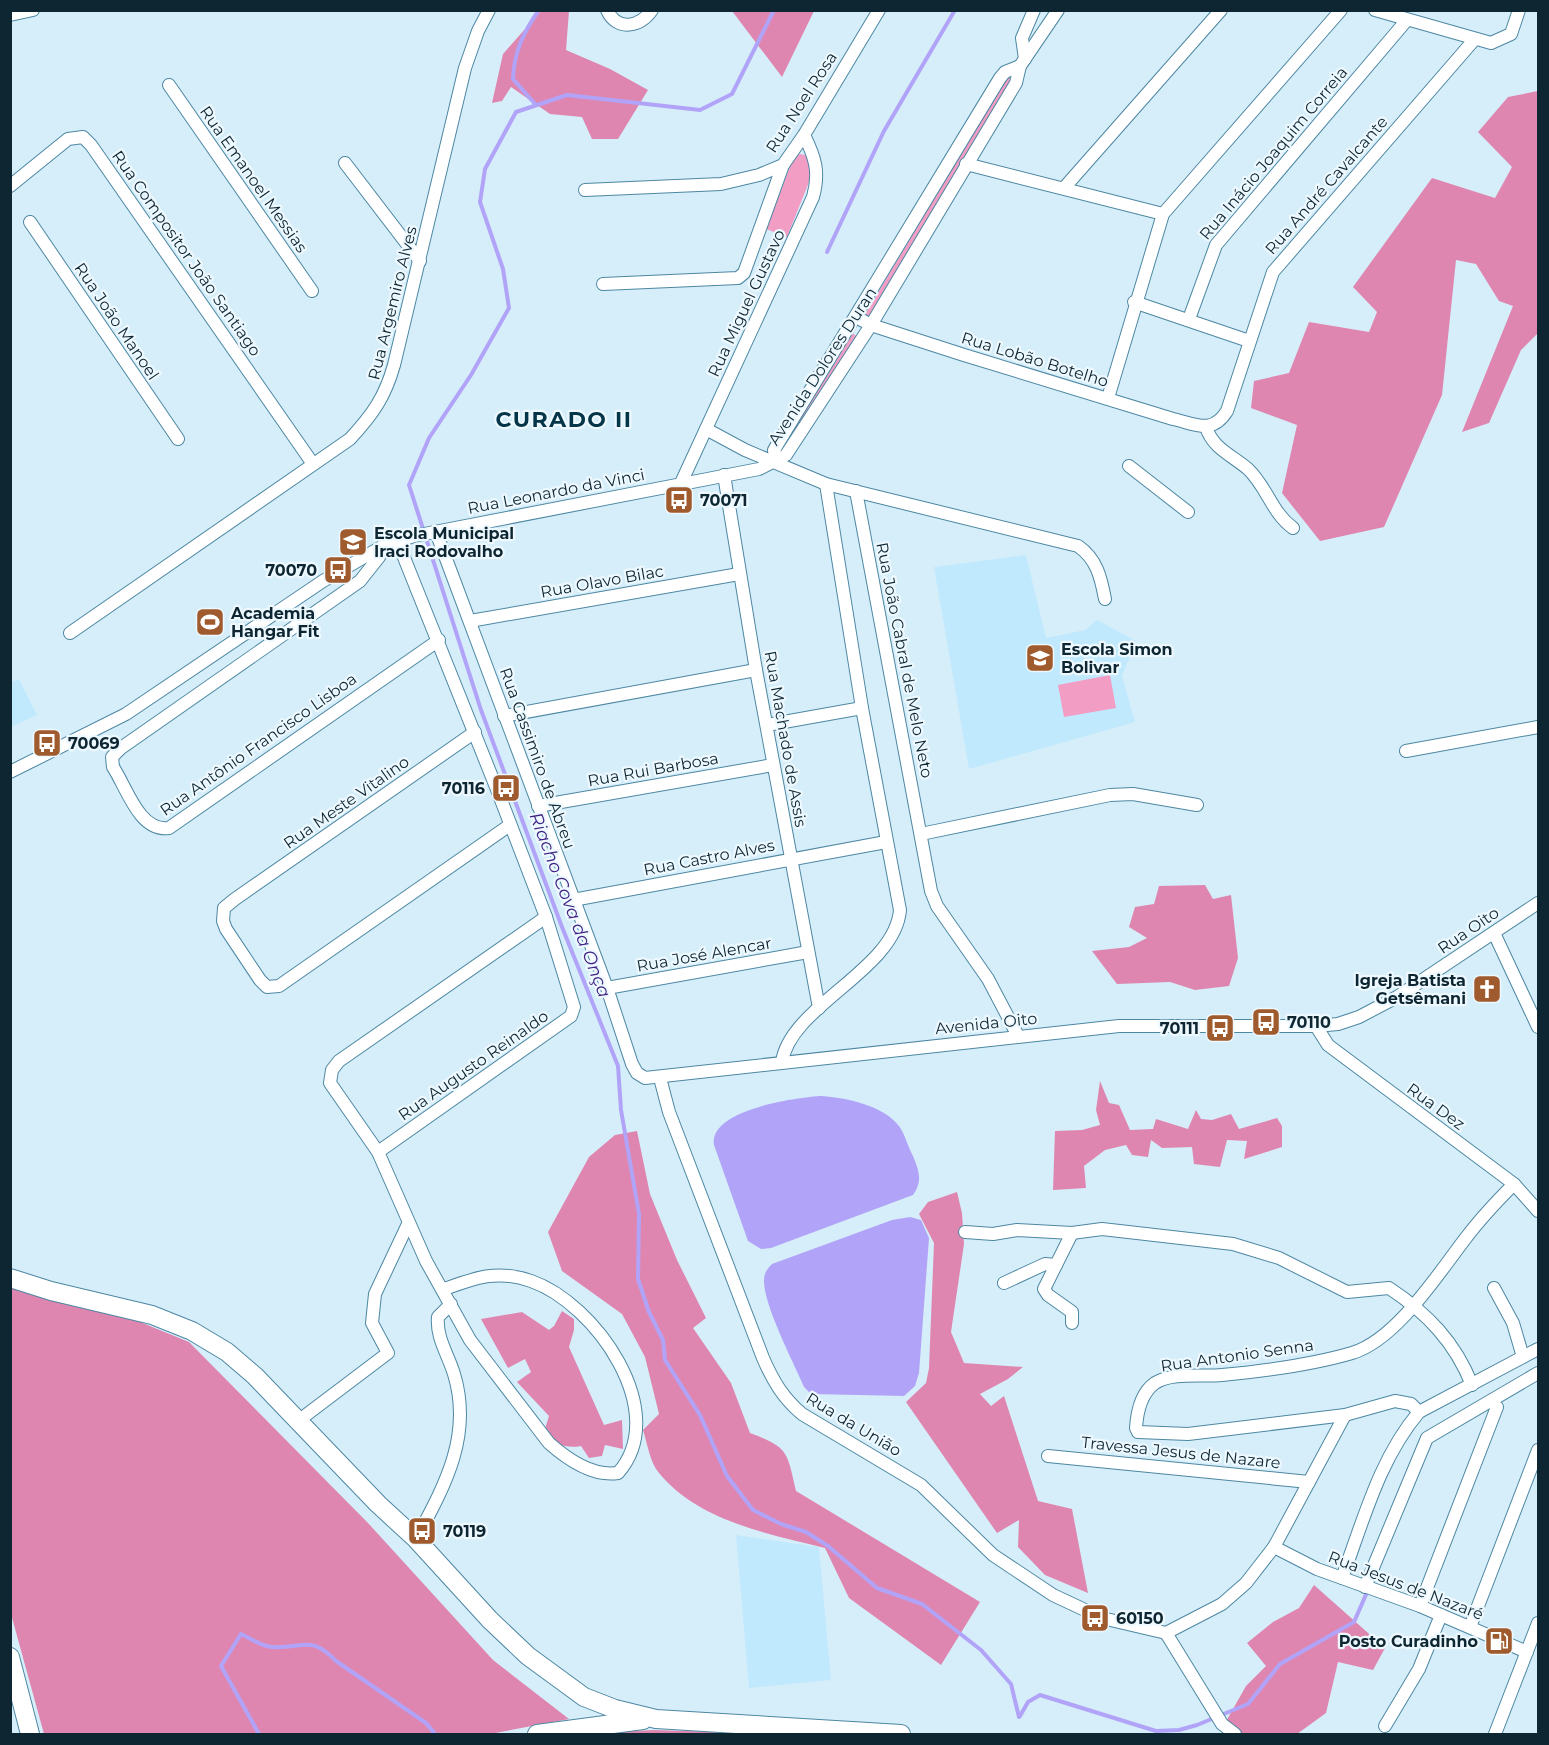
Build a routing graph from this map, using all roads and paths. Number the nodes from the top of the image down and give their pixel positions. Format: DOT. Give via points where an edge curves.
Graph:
graph roads {
  1 [pos="33,10"];
  2 [pos="489,10"];
  3 [pos="607,10"];
  4 [pos="652,10"];
  5 [pos="879,10"];
  6 [pos="1034,10"];
  7 [pos="1058,10"];
  8 [pos="1221,10"];
  9 [pos="1341,10"];
  10 [pos="1375,10"];
  11 [pos="1519,10"];
  12 [pos="10,15"];
  13 [pos="1406,21"];
  14 [pos="1474,40"];
  15 [pos="1023,62"];
  16 [pos="169,85"];
  17 [pos="804,135"];
  18 [pos="345,163"];
  19 [pos="783,165"];
  20 [pos="966,165"];
  21 [pos="10,186"];
  22 [pos="1064,188"];
  23 [pos="585,190"];
  24 [pos="1163,213"];
  25 [pos="30,222"];
  26 [pos="420,261"];
  27 [pos="603,284"];
  28 [pos="312,291"];
  29 [pos="1134,302"];
  30 [pos="856,317"];
  31 [pos="1189,320"];
  32 [pos="871,325"];
  33 [pos="1249,341"];
  34 [pos="1108,398"];
  35 [pos="1206,427"];
  36 [pos="706,429"];
  37 [pos="178,439"];
  38 [pos="775,461"];
  39 [pos="313,464"];
  40 [pos="1129,466"];
  41 [pos="724,475"];
  42 [pos="681,483"];
  43 [pos="826,484"];
  44 [pos="856,491"];
  45 [pos="1188,512"];
  46 [pos="1293,528"];
  47 [pos="432,533"];
  48 [pos="397,540"];
  49 [pos="383,546"];
  50 [pos="739,574"];
  51 [pos="1105,599"];
  52 [pos="470,621"];
  53 [pos="70,633"];
  54 [pos="439,640"];
  55 [pos="756,670"];
  56 [pos="862,708"];
  57 [pos="504,716"];
  58 [pos="766,725"];
  59 [pos="1537,727"];
  60 [pos="475,732"];
  61 [pos="1406,751"];
  62 [pos="773,765"];
  63 [pos="10,772"];
  64 [pos="1197,805"];
  65 [pos="538,806"];
  66 [pos="510,825"];
  67 [pos="921,834"];
  68 [pos="886,842"];
  69 [pos="791,858"];
  70 [pos="573,900"];
  71 [pos="1539,903"];
  72 [pos="546,917"];
  73 [pos="1494,933"];
  74 [pos="808,952"];
  75 [pos="606,988"];
  76 [pos="819,1008"];
  77 [pos="1316,1026"];
  78 [pos="1539,1027"];
  79 [pos="1018,1036"];
  80 [pos="782,1062"];
  81 [pos="660,1078"];
  82 [pos="378,1152"];
  83 [pos="1514,1185"];
  84 [pos="1539,1211"];
  85 [pos="408,1224"];
  86 [pos="965,1232"];
  87 [pos="1072,1233"];
  88 [pos="1056,1264"];
  89 [pos="10,1278"];
  90 [pos="1004,1283"];
  91 [pos="1494,1288"];
  92 [pos="442,1290"];
  93 [pos="451,1304"];
  94 [pos="1413,1306"];
  95 [pos="1072,1323"];
  96 [pos="1539,1350"];
  97 [pos="1523,1358"];
  98 [pos="1539,1373"];
  99 [pos="1472,1384"];
  100 [pos="1497,1407"];
  101 [pos="1419,1412"];
  102 [pos="306,1415"];
  103 [pos="1345,1415"];
  104 [pos="1539,1450"];
  105 [pos="1048,1456"];
  106 [pos="1310,1482"];
  107 [pos="416,1539"];
  108 [pos="1274,1548"];
  109 [pos="1342,1578"];
  110 [pos="1365,1587"];
  111 [pos="1419,1606"];
  112 [pos="1441,1615"];
  113 [pos="1539,1623"];
  114 [pos="1470,1627"];
  115 [pos="1167,1633"];
  116 [pos="1527,1652"];
  117 [pos="10,1657"];
  118 [pos="656,1719"];
  119 [pos="1385,1726"];
  120 [pos="30,1734"];
  121 [pos="537,1734"];
  122 [pos="901,1734"];
  123 [pos="1235,1734"];
  124 [pos="1495,1734"];
  1 -- 12 [label="street"];
  2 -- 26 [label="street, Rua Argemiro Alves" via="465,68"];
  3 -- 4 [label="street" via="613,21 633,25"];
  5 -- 17 [label="street, Rua Noel Rosa"];
  6 -- 15 [label="street" via="1022,38"];
  7 -- 15 [label="street, Avenida Dolores Duran"];
  8 -- 22 [label="street"];
  9 -- 24 [label="street"];
  10 -- 13 [label="street"];
  11 -- 14 [label="street" via="1511,34 1504,39 1491,43"];
  13 -- 14 [label="street"];
  13 -- 31 [label="street, Rua Inácio Joaquim Correia" via="1216,245"];
  14 -- 33 [label="street, Rua André Cavalcante" via="1279,264 1269,281"];
  15 -- 20 [label="street, Avenida Dolores Duran" via="1016,83"];
  15 -- 30 [label="street, Avenida Dolores Duran" via="1000,78"];
  16 -- 28 [label="street, Rua Emanoel Messias"];
  17 -- 19 [label="street, Rua Noel Rosa"];
  17 -- 36 [label="street, Rua Miguel Gustavo" via="818,172 813,197"];
  18 -- 26 [label="street"];
  19 -- 23 [label="street, Rua Noel Rosa" via="759,176 721,184"];
  19 -- 27 [label="street" via="747,266 738,278"];
  20 -- 22 [label="street"];
  20 -- 32 [label="street, Avenida Dolores Duran"];
  21 -- 39 [label="street, Rua Compositor João Santiago" via="68,139 83,137"];
  22 -- 24 [label="street"];
  24 -- 29 [label="street"];
  25 -- 37 [label="street, Rua João Manoel"];
  26 -- 39 [label="street, Rua Argemiro Alves" via="386,392 350,439"];
  29 -- 31 [label="street"];
  29 -- 34 [label="street"];
  30 -- 32 [label="street, Rua Lobão Botelho"];
  30 -- 38 [label="street, Avenida Dolores Duran" via="774,450"];
  31 -- 33 [label="street"];
  32 -- 34 [label="street, Rua Lobão Botelho"];
  32 -- 38 [label="street, Avenida Dolores Duran" via="786,455"];
  33 -- 35 [label="street, Rua André Cavalcante" via="1222,419"];
  34 -- 35 [label="street, Rua Lobão Botelho"];
  35 -- 46 [label="street" via="1212,441 1248,470 1265,490 1276,513"];
  36 -- 38 [label="street"];
  36 -- 42 [label="street, Rua Miguel Gustavo"];
  38 -- 41 [label="street, Rua Leonardo da Vinci" via="759,469"];
  38 -- 43 [label="street"];
  39 -- 53 [label="street, Rua Argemiro Alves"];
  40 -- 45 [label="street"];
  41 -- 42 [label="street, Rua Leonardo da Vinci"];
  41 -- 50 [label="street, Rua Machado de Assis"];
  42 -- 47 [label="street, Rua Leonardo da Vinci"];
  43 -- 44 [label="street"];
  43 -- 56 [label="street"];
  44 -- 51 [label="street" via="1078,546 1092,559"];
  44 -- 67 [label="street, Rua João Cabral de Melo Neto"];
  47 -- 48 [label="street, Rua Leonardo da Vinci"];
  47 -- 52 [label="street, Rua Cassimiro de Abreu"];
  48 -- 49 [label="street, Rua Leonardo da Vinci"];
  48 -- 54 [label="street"];
  49 -- 54 [label="street, Rua Antônio Francisco Lisboa" via="380,557 360,581 126,744 112,757 113,767 147,823 159,830 169,828"];
  49 -- 63 [label="street, Rua Leonardo da Vinci" via="323,581 126,714"];
  50 -- 52 [label="street, Rua Olavo Bilac"];
  50 -- 55 [label="street, Rua Machado de Assis"];
  52 -- 57 [label="street, Rua Cassimiro de Abreu"];
  54 -- 60 [label="street"];
  55 -- 57 [label="street"];
  55 -- 58 [label="street, Rua Machado de Assis"];
  56 -- 58 [label="street"];
  56 -- 68 [label="street"];
  57 -- 65 [label="street, Rua Cassimiro de Abreu"];
  58 -- 62 [label="street, Rua Machado de Assis"];
  59 -- 61 [label="street"];
  60 -- 66 [label="street"];
  60 -- 66 [label="street, Rua Meste Vitalino" via="235,899 224,908 223,921 260,980 273,988"];
  62 -- 65 [label="street, Rua Rui Barbosa"];
  62 -- 69 [label="street, Rua Machado de Assis"];
  64 -- 67 [label="street" via="1134,794 1110,795"];
  65 -- 70 [label="street, Rua Cassimiro de Abreu"];
  66 -- 72 [label="street"];
  67 -- 79 [label="street, Rua João Cabral de Melo Neto" via="934,900 988,979"];
  68 -- 69 [label="street, Rua Castro Alves"];
  68 -- 76 [label="street" via="900,910 897,930"];
  69 -- 70 [label="street, Rua Castro Alves"];
  69 -- 74 [label="street, Rua Machado de Assis"];
  70 -- 75 [label="street, Rua Cassimiro de Abreu"];
  71 -- 73 [label="street, Rua Oito"];
  72 -- 82 [label="street, Rua Augusto Reinaldo" via="573,997 572,1016"];
  72 -- 82 [label="street" via="339,1061 332,1070 330,1083"];
  73 -- 77 [label="street, Rua Oito" via="1397,997 1359,1017"];
  73 -- 78 [label="street"];
  74 -- 75 [label="street, Rua José Alencar"];
  74 -- 76 [label="street, Rua Machado de Assis"];
  75 -- 81 [label="street, Rua Cassimiro de Abreu" via="634,1070 645,1078"];
  76 -- 80 [label="street" via="788,1043"];
  77 -- 79 [label="street, Avenida Oito" via="1147,1025"];
  77 -- 83 [label="street, Rua Dez" via="1328,1045"];
  79 -- 80 [label="street, Avenida Oito"];
  80 -- 81 [label="street, Avenida Oito"];
  81 -- 115 [label="street, Rua da União" via="669,1112 772,1381 786,1400 802,1414 921,1485 993,1555 1029,1580 1102,1618"];
  82 -- 85 [label="street"];
  83 -- 84 [label="street, Rua Dez"];
  83 -- 94 [label="street, Rua Antonio Senna" via="1477,1224"];
  85 -- 92 [label="street"];
  85 -- 102 [label="street" via="375,1294 372,1323 388,1353"];
  86 -- 87 [label="street"];
  87 -- 88 [label="street"];
  87 -- 94 [label="street" via="1117,1230 1233,1244 1279,1258 1347,1292 1389,1288"];
  88 -- 90 [label="street" via="1046,1264"];
  88 -- 95 [label="street" via="1044,1289 1072,1312"];
  89 -- 107 [label="highway" via="152,1315 192,1330 227,1352"];
  91 -- 97 [label="street" via="1513,1323"];
  92 -- 93 [label="street"];
  92 -- 93 [label="street" via="485,1275 506,1276 540,1285 583,1315 616,1355 634,1411 635,1442 618,1473 599,1473 564,1456 549,1443 470,1340"];
  93 -- 107 [label="street" via="438,1317 437,1330 454,1374 458,1406 456,1458"];
  94 -- 99 [label="street" via="1434,1322 1454,1348"];
  94 -- 103 [label="street, Rua Antonio Senna" via="1367,1347 1353,1353 1222,1375 1161,1380 1143,1398 1136,1428 1140,1433 1177,1434"];
  96 -- 97 [label="street"];
  97 -- 99 [label="street"];
  98 -- 110 [label="street" via="1427,1438"];
  99 -- 101 [label="street"];
  100 -- 111 [label="street"];
  101 -- 103 [label="street" via="1411,1404 1395,1401"];
  101 -- 109 [label="street" via="1386,1463"];
  103 -- 106 [label="street"];
  104 -- 114 [label="street"];
  105 -- 106 [label="street, Travessa Jesus de Nazare"];
  106 -- 108 [label="street"];
  107 -- 118 [label="highway" via="490,1620 555,1677 584,1697"];
  108 -- 109 [label="street, Rua Jesus de Nazaré"];
  108 -- 115 [label="street" via="1246,1583 1222,1604"];
  109 -- 110 [label="street, Rua Jesus de Nazaré"];
  110 -- 111 [label="street, Rua Jesus de Nazaré"];
  111 -- 112 [label="street, Rua Jesus de Nazaré"];
  112 -- 114 [label="street, Rua Jesus de Nazaré"];
  112 -- 119 [label="street" via="1419,1669"];
  113 -- 116 [label="street"];
  114 -- 116 [label="street, Rua Jesus de Nazaré"];
  115 -- 123 [label="street" via="1222,1724"];
  116 -- 124 [label="street"];
  117 -- 120 [label="highway"];
  118 -- 121 [label="highway"];
  118 -- 122 [label="highway"];
}
